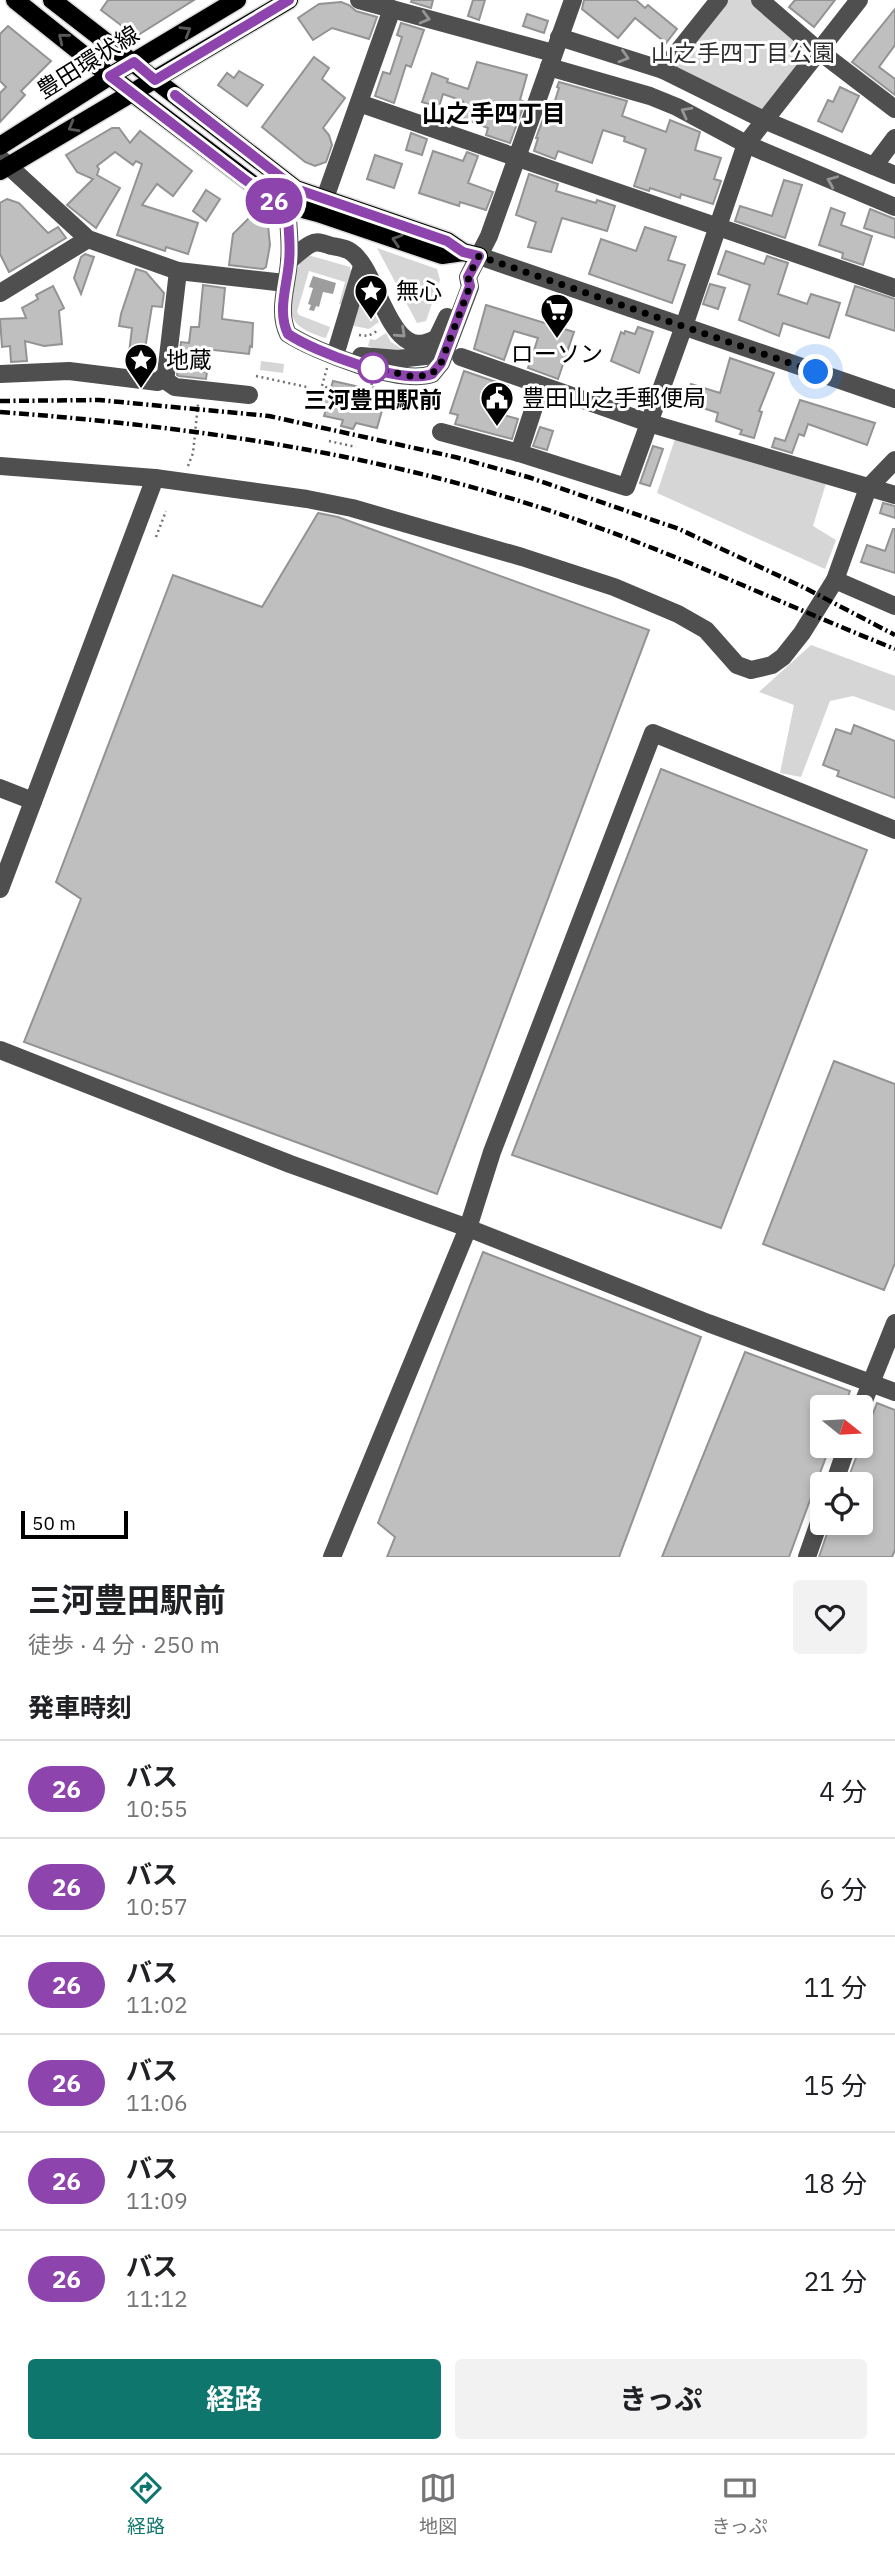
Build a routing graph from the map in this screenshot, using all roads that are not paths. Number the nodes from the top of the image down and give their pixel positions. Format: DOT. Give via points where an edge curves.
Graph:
graph roads {
  1 [pos="15,0"];
  2 [pos="52,0"];
  3 [pos="237,0"];
  4 [pos="289,0"];
  5 [pos="359,0"];
  6 [pos="573,0"];
  7 [pos="719,0"];
  8 [pos="760,0"];
  9 [pos="859,0"];
  10 [pos="391,9"];
  11 [pos="819,51"];
  12 [pos="554,52"];
  13 [pos="134,62"];
  14 [pos="663,69"];
  15 [pos="110,76"];
  16 [pos="155,80"];
  17 [pos="132,93"];
  18 [pos="359,103"];
  19 [pos="895,109"];
  20 [pos="764,121"];
  21 [pos="895,138"];
  22 [pos="746,144"];
  23 [pos="0,146"];
  24 [pos="517,159"];
  25 [pos="3,165"];
  26 [pos="874,166"];
  27 [pos="895,175"];
  28 [pos="325,198"];
  29 [pos="287,205"];
  30 [pos="895,207"];
  31 [pos="718,227"];
  32 [pos="89,239"];
  33 [pos="471,254"];
  34 [pos="289,261"];
  35 [pos="362,266"];
  36 [pos="178,271"];
  37 [pos="468,277"];
  38 [pos="285,283"];
  39 [pos="895,288"];
  40 [pos="0,293"];
  41 [pos="684,326"];
  42 [pos="448,343"];
  43 [pos="316,347"];
  44 [pos="336,352"];
  45 [pos="461,357"];
  46 [pos="0,374"];
  47 [pos="162,378"];
  48 [pos="541,386"];
  49 [pos="249,395"];
  50 [pos="895,399"];
  51 [pos="649,423"];
  52 [pos="441,432"];
  53 [pos="519,453"];
  54 [pos="895,460"];
  55 [pos="0,466"];
  56 [pos="155,478"];
  57 [pos="868,488"];
  58 [pos="895,495"];
  59 [pos="835,580"];
  60 [pos="895,606"];
  61 [pos="0,788"];
  62 [pos="33,801"];
  63 [pos="895,830"];
  64 [pos="0,889"];
  65 [pos="0,1050"];
  66 [pos="468,1228"];
  67 [pos="895,1323"];
  68 [pos="870,1382"];
  69 [pos="895,1392"];
  70 [pos="866,1395"];
  71 [pos="815,1535"];
  72 [pos="332,1557"];
  73 [pos="807,1557"];
  15 -- 1 [label="main road, one-way"];
  2 -- 13 [label="main road"];
  13 -- 3 [label="main road, 豊田環状線, one-way"];
  4 -- 16 [label="main road, 豊田環状線"];
  5 -- 10 [label="street"];
  6 -- 12 [label="street"];
  7 -- 14 [label="street"];
  8 -- 11 [label="street"];
  9 -- 11 [label="street"];
  10 -- 12 [label="street, one-way"];
  10 -- 18 [label="street"];
  11 -- 19 [label="street"];
  11 -- 20 [label="street"];
  12 -- 14 [label="street, one-way"];
  22 -- 12 [label="street, one-way" via="677,107"];
  12 -- 24 [label="street"];
  13 -- 15 [label="main road, 豊田環状線"];
  13 -- 16 [label="main road"];
  14 -- 20 [label="street"];
  15 -- 17 [label="main road"];
  15 -- 23 [label="main road, 豊田環状線"];
  16 -- 17 [label="main road, 豊田環状線"];
  16 -- 28 [label="main road" via="281,179"];
  17 -- 25 [label="main road, 豊田環状線, one-way"];
  17 -- 29 [label="main road" via="244,179"];
  18 -- 24 [label="street"];
  18 -- 28 [label="street"];
  20 -- 22 [label="street"];
  20 -- 26 [label="street"];
  21 -- 26 [label="street"];
  30 -- 22 [label="street, one-way"];
  22 -- 31 [label="street"];
  24 -- 31 [label="street"];
  24 -- 33 [label="street" via="489,236"];
  25 -- 32 [label="street"];
  26 -- 27 [label="street"];
  28 -- 33 [label="main road" via="447,241"];
  33 -- 29 [label="main road, one-way" via="442,255"];
  29 -- 34 [label="street"];
  31 -- 39 [label="street"];
  31 -- 41 [label="street"];
  32 -- 36 [label="street"];
  32 -- 40 [label="street"];
  33 -- 37 [label="street"];
  33 -- 41 [label="street"];
  34 -- 35 [label="street" via="318,242 349,250"];
  34 -- 38 [label="street"];
  35 -- 37 [label="street, one-way" via="399,334 421,344 438,338 459,280"];
  35 -- 44 [label="street"];
  36 -- 38 [label="street"];
  36 -- 47 [label="street"];
  37 -- 42 [label="street" via="470,286"];
  38 -- 43 [label="street" via="282,322 288,334"];
  41 -- 50 [label="street"];
  41 -- 51 [label="street"];
  42 -- 43 [label="street" via="438,369 424,377 354,363"];
  42 -- 44 [label="street" via="434,355 398,359"];
  43 -- 44 [label="street"];
  45 -- 48 [label="street"];
  46 -- 47 [label="street" via="69,371 158,382"];
  47 -- 49 [label="street" via="175,387"];
  48 -- 51 [label="street"];
  48 -- 53 [label="street"];
  51 -- 53 [label="street" via="626,487"];
  51 -- 57 [label="street"];
  52 -- 53 [label="street"];
  54 -- 57 [label="street"];
  55 -- 56 [label="street"];
  56 -- 59 [label="street" via="319,501 522,557 678,614 706,630 737,665 751,670 783,657"];
  56 -- 62 [label="street"];
  57 -- 58 [label="street"];
  57 -- 59 [label="street"];
  59 -- 60 [label="street"];
  61 -- 62 [label="street"];
  62 -- 64 [label="street"];
  63 -- 66 [label="street" via="653,733 492,1152"];
  65 -- 66 [label="street"];
  66 -- 68 [label="street"];
  66 -- 72 [label="street"];
  67 -- 68 [label="street"];
  68 -- 69 [label="street"];
  68 -- 70 [label="street"];
  71 -- 73 [label="street"];
}
